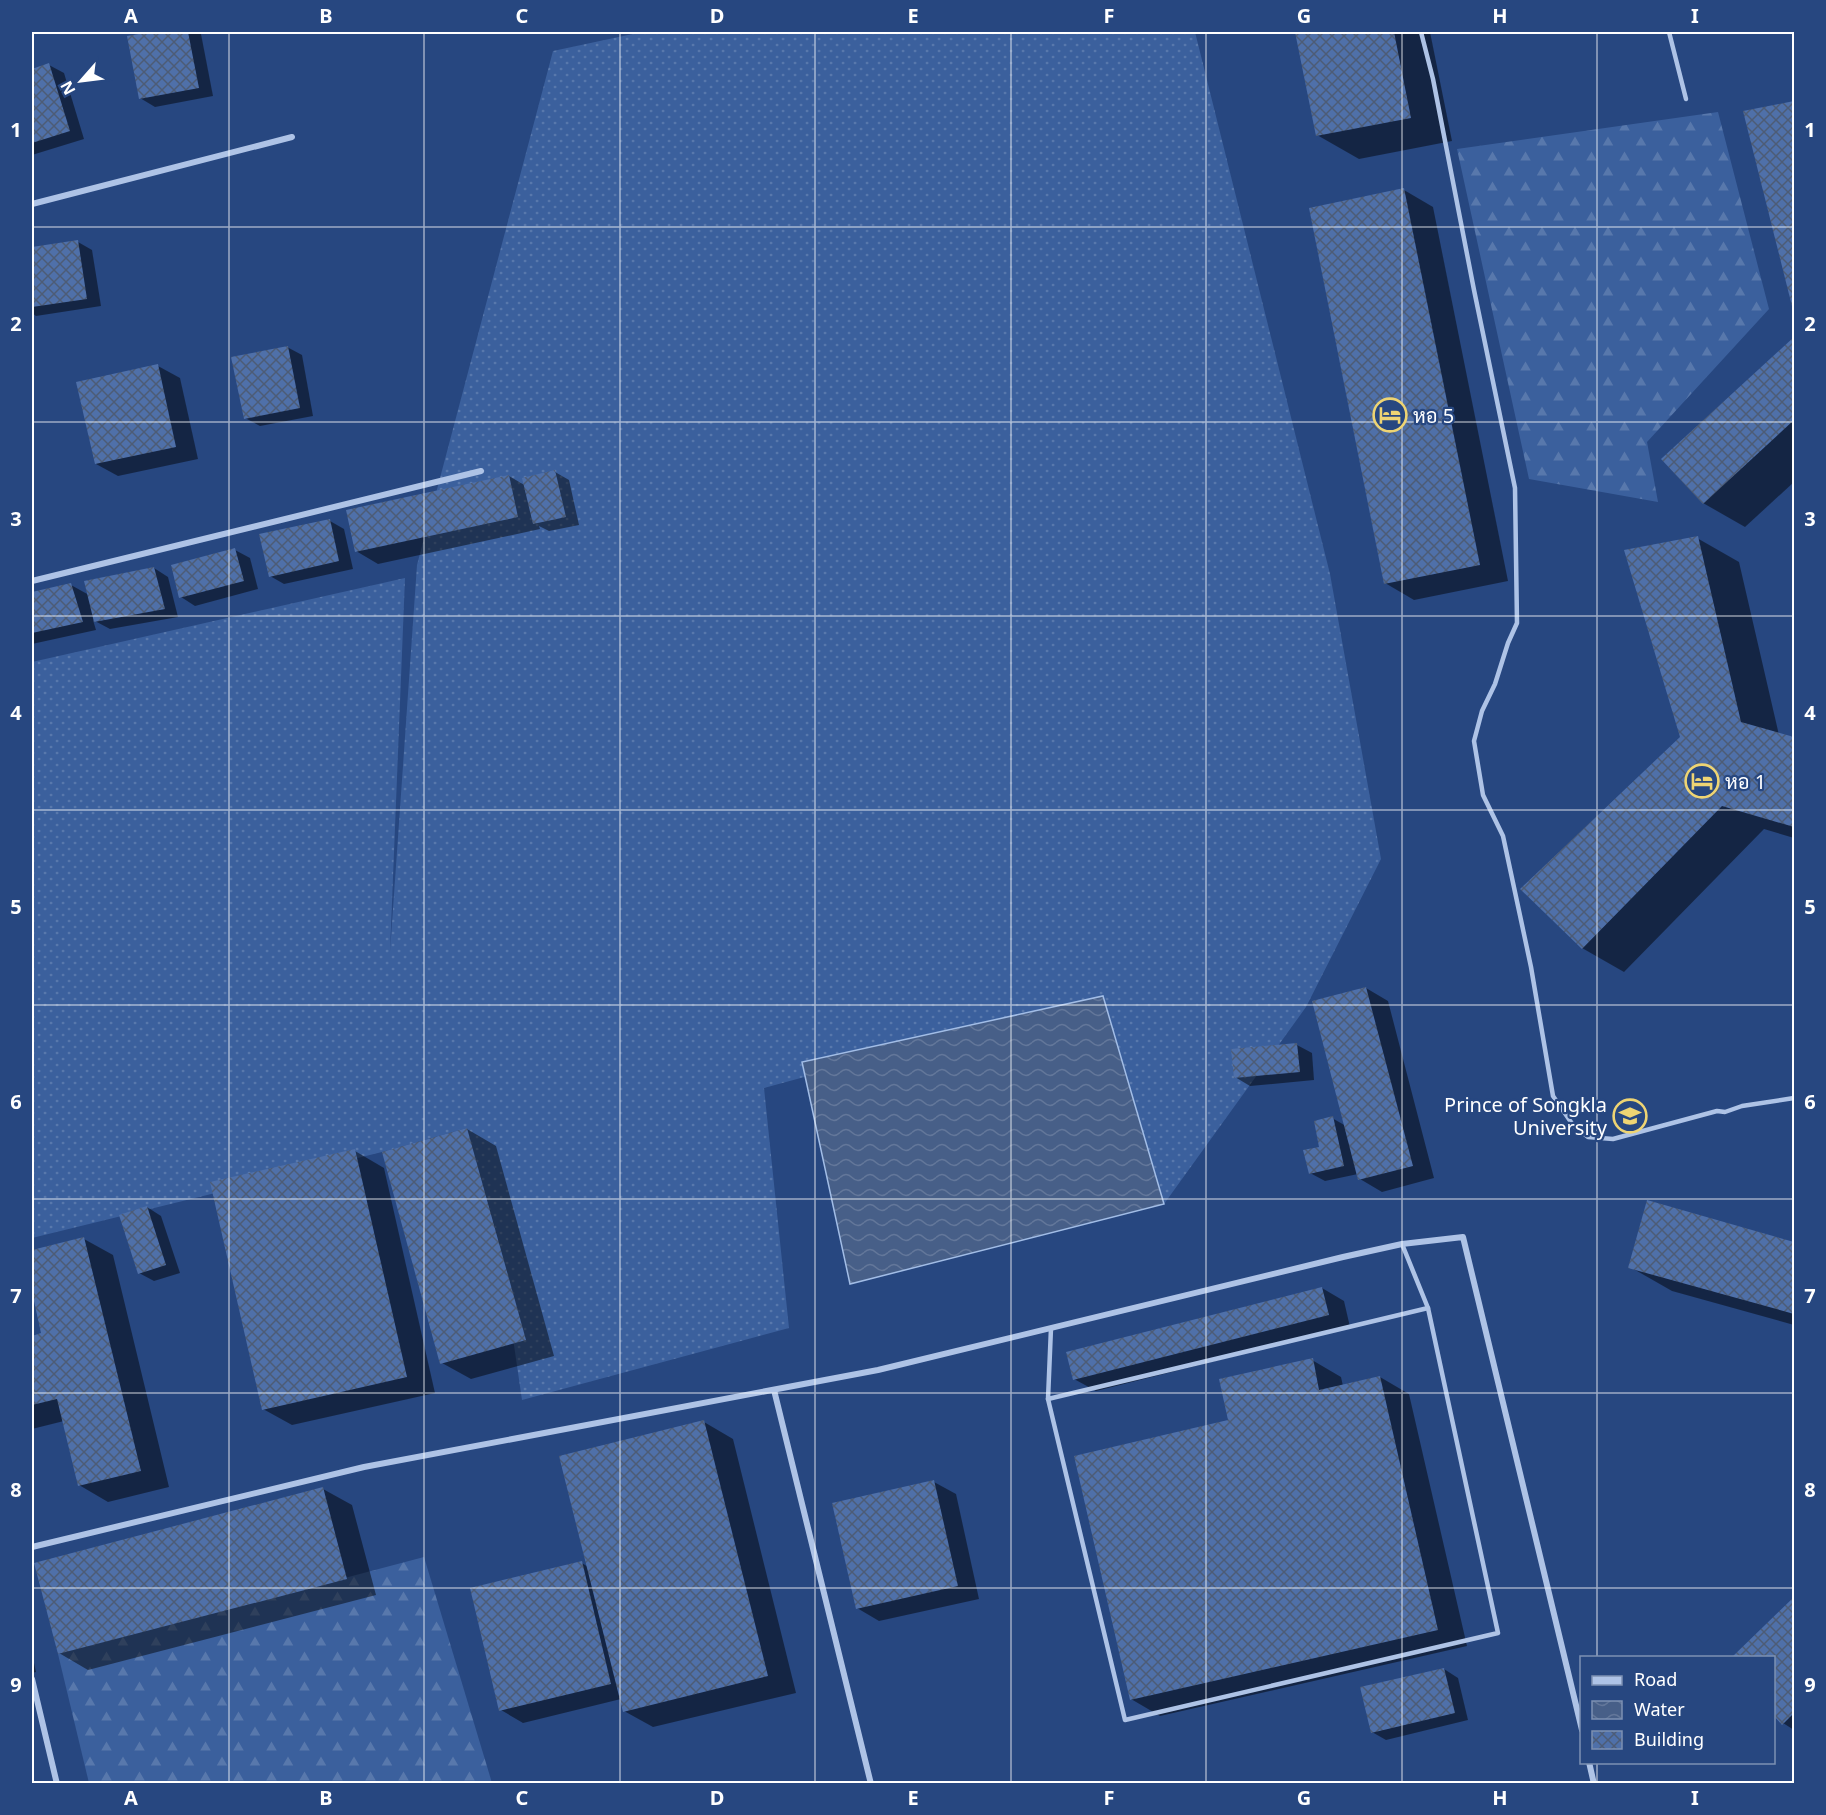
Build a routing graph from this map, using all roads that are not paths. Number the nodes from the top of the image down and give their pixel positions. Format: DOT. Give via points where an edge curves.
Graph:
graph roads {
  1 [pos="1421,32"];
  2 [pos="1669,32"];
  3 [pos="1686,99"];
  4 [pos="292,137"];
  5 [pos="32,204"];
  6 [pos="481,471"];
  7 [pos="32,581"];
  8 [pos="1794,1098"];
  9 [pos="1402,1245"];
  10 [pos="1428,1308"];
  11 [pos="1051,1328"];
  12 [pos="774,1390"];
  13 [pos="1048,1399"];
  14 [pos="32,1547"];
  15 [pos="32,1679"];
  16 [pos="1580,1726"];
  17 [pos="1589,1764"];
  18 [pos="57,1784"];
  19 [pos="872,1784"];
  20 [pos="1594,1784"];
  1 -- 8 [label="lane" via="1515,488 1517,623 1474,741 1483,795 1503,836 1554,1096 1573,1125 1588,1137 1613,1139 1718,1111"];
  2 -- 3 [label="lane"];
  4 -- 5 [label="street"];
  6 -- 7 [label="street"];
  9 -- 10 [label="lane"];
  9 -- 11 [label="street"];
  9 -- 16 [label="street" via="1463,1237"];
  10 -- 13 [label="lane"];
  10 -- 13 [label="lane" via="1498,1633 1125,1720"];
  11 -- 12 [label="street" via="878,1370"];
  11 -- 13 [label="lane"];
  12 -- 14 [label="street" via="364,1467"];
  12 -- 19 [label="street"];
  15 -- 18 [label="street"];
  17 -- 20 [label="street"];
}
